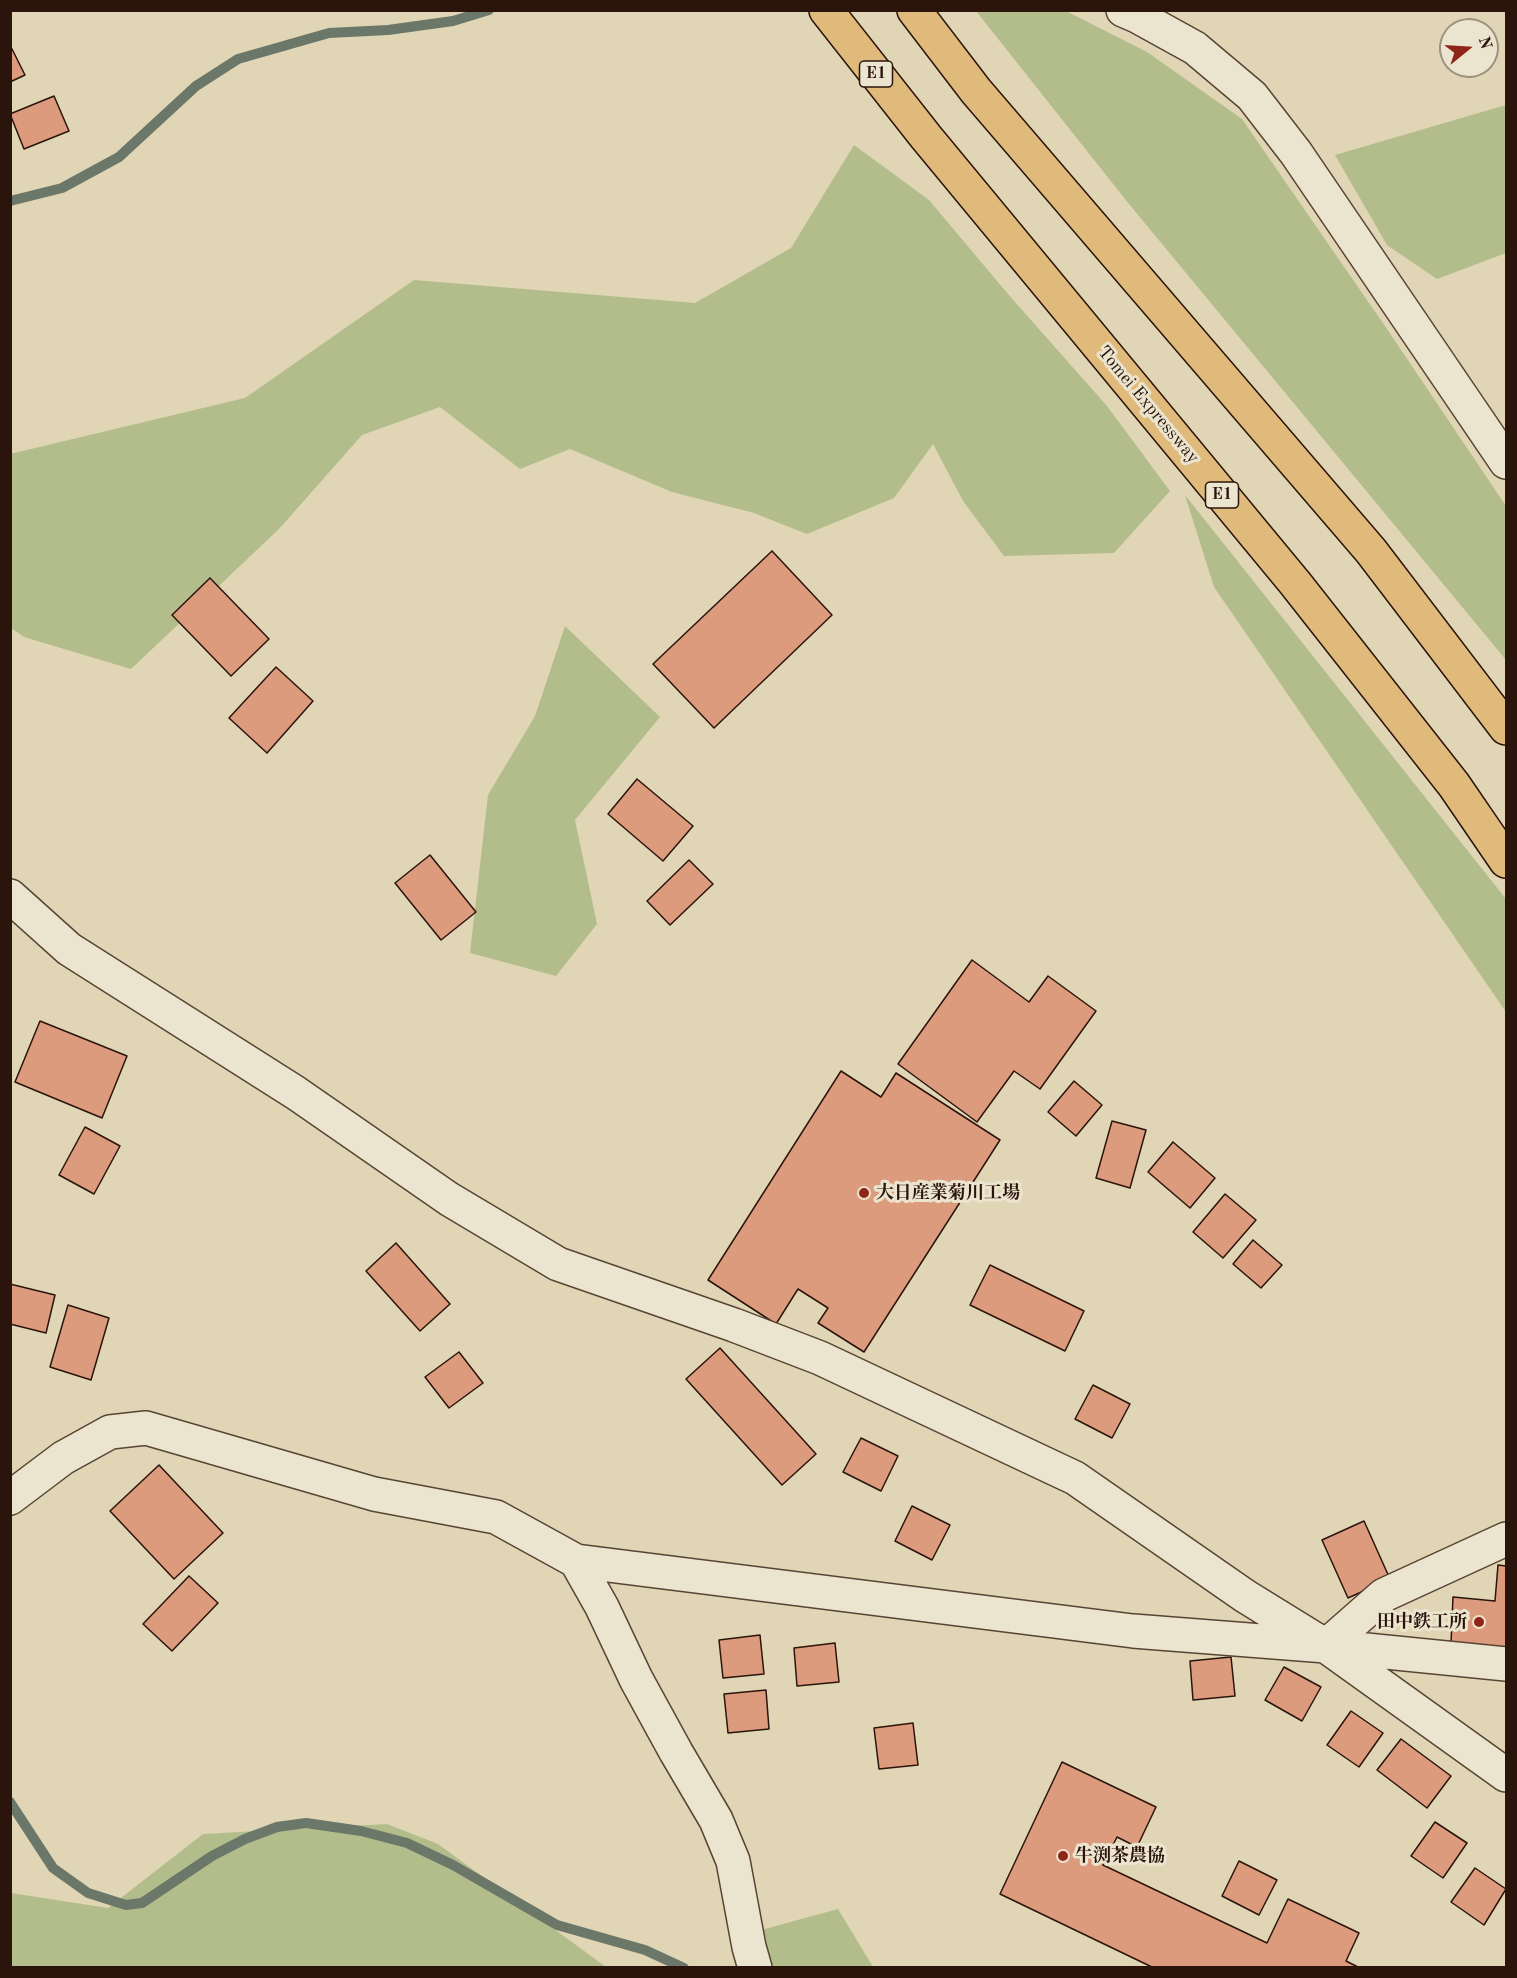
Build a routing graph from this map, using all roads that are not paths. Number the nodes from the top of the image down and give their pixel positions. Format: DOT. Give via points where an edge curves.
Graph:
graph roads {
  1 [pos="826,10"];
  2 [pos="914,10"];
  3 [pos="1124,10"];
  4 [pos="1506,462"];
  5 [pos="1506,728"];
  6 [pos="1506,861"];
  7 [pos="10,896"];
  8 [pos="10,1498"];
  9 [pos="1506,1539"];
  10 [pos="576,1561"];
  11 [pos="1326,1646"];
  12 [pos="1506,1664"];
  13 [pos="1506,1775"];
  14 [pos="755,1968"];
  1 -- 6 [label="highway, Tomei Expressway / E1" via="926,137 1295,583 1455,785"];
  2 -- 5 [label="highway" via="976,91 1371,551"];
  3 -- 4 [label="street" via="1195,48 1252,96 1296,153"];
  7 -- 11 [label="street" via="69,949 296,1093 448,1199 558,1264 820,1358 1076,1478 1245,1596"];
  8 -- 10 [label="street" via="63,1458 110,1432 146,1428 374,1494 496,1517"];
  9 -- 11 [label="street" via="1384,1595"];
  10 -- 11 [label="street" via="1133,1631"];
  10 -- 14 [label="street" via="716,1820 733,1861"];
  11 -- 12 [label="street"];
  11 -- 13 [label="street"];
}
